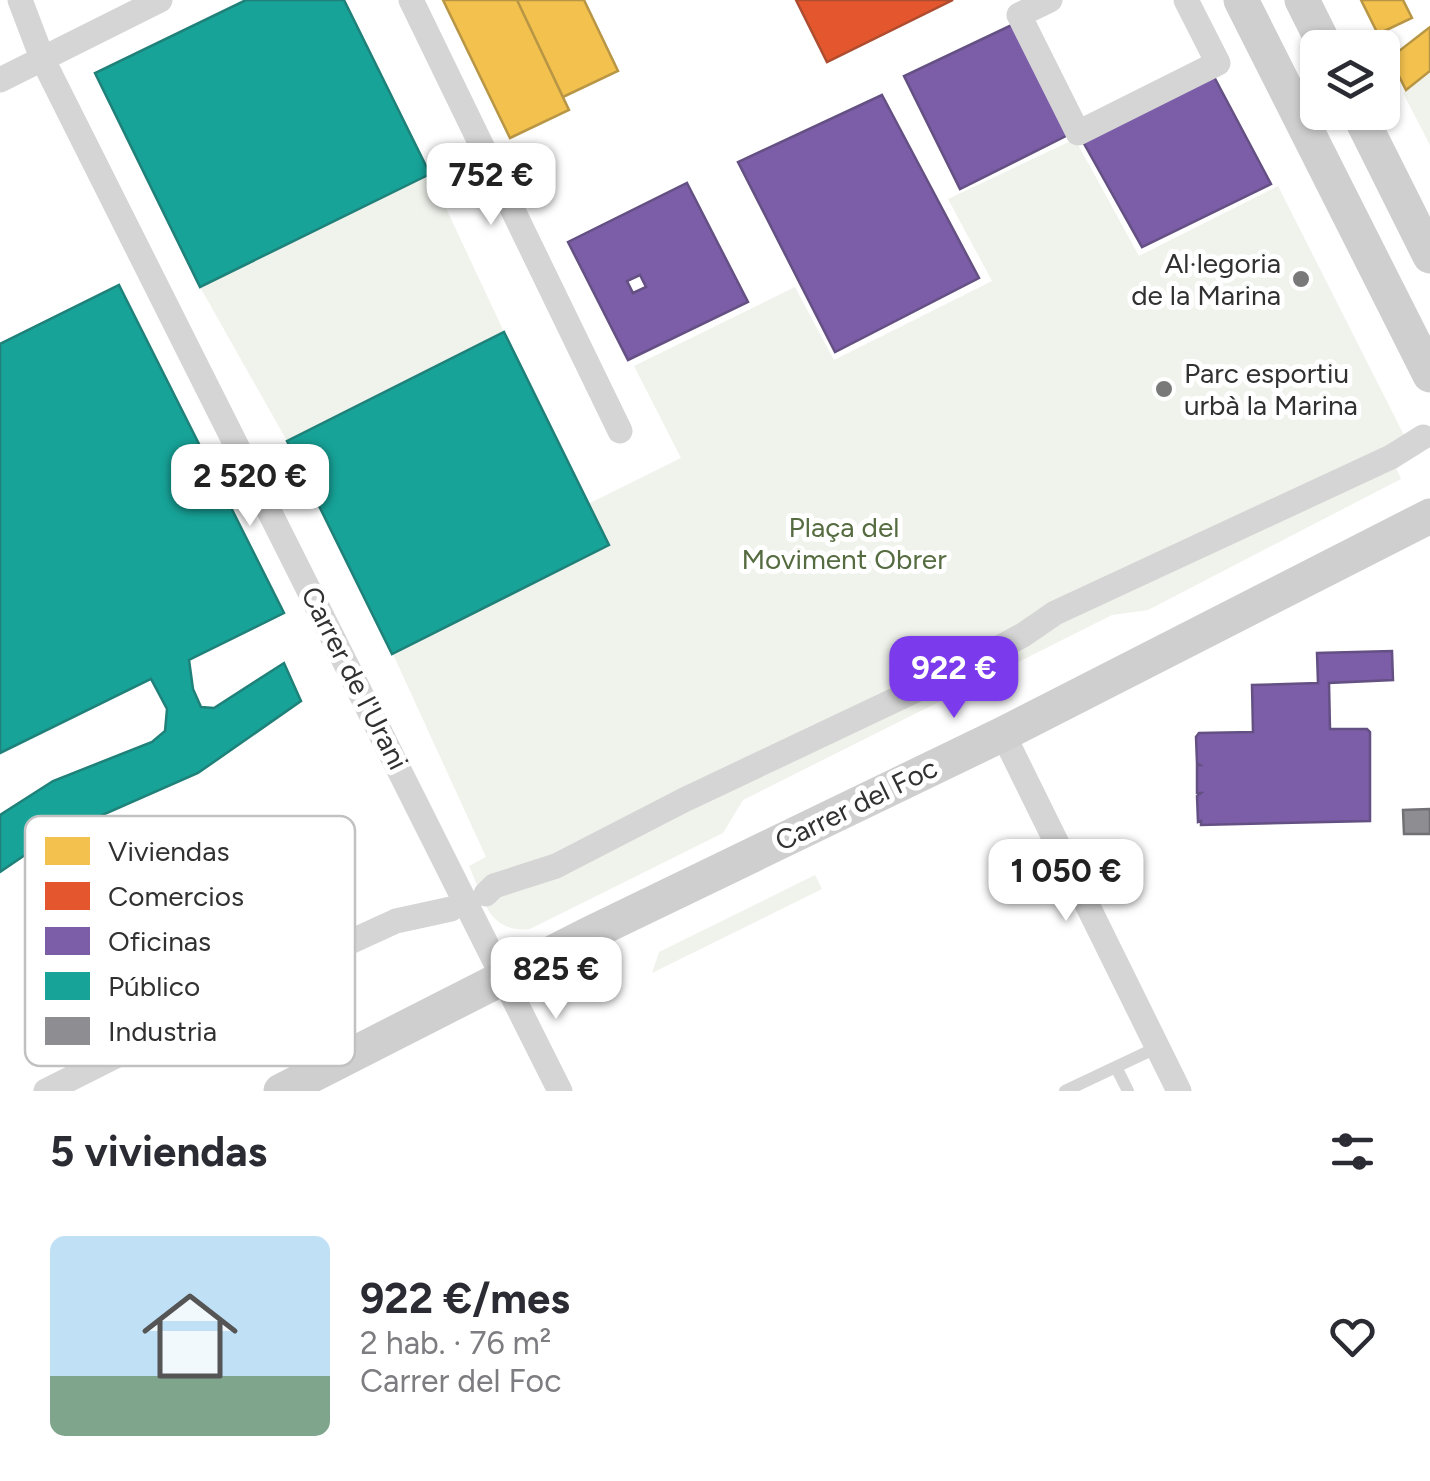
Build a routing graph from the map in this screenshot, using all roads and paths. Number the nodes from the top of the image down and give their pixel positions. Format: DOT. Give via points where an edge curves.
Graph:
graph roads {
  1 [pos="20,0"];
  2 [pos="160,0"];
  3 [pos="411,0"];
  4 [pos="1050,0"];
  5 [pos="1186,0"];
  6 [pos="1240,0"];
  7 [pos="1302,0"];
  8 [pos="1317,30"];
  9 [pos="42,58"];
  10 [pos="0,80"];
  11 [pos="1367,130"];
  12 [pos="1430,256"];
  13 [pos="1430,375"];
  14 [pos="620,431"];
  15 [pos="1423,438"];
  16 [pos="1430,516"];
  17 [pos="1003,734"];
  18 [pos="490,890"];
  19 [pos="445,911"];
  20 [pos="355,940"];
  21 [pos="504,977"];
  22 [pos="1158,1047"];
  23 [pos="355,1053"];
  24 [pos="96,1066"];
  25 [pos="330,1066"];
  26 [pos="1116,1068"];
  27 [pos="46,1091"];
  28 [pos="281,1091"];
  29 [pos="560,1091"];
  30 [pos="1064,1091"];
  31 [pos="1128,1091"];
  32 [pos="1179,1091"];
  1 -- 9 [label="street, Carrer de l'Urani"];
  2 -- 9 [label="street"];
  3 -- 14 [label="street"];
  4 -- 5 [label="street" via="1020,15 1078,133 1218,64"];
  6 -- 13 [label="street"];
  7 -- 8 [label="street"];
  9 -- 10 [label="street"];
  9 -- 21 [label="street, Carrer de l'Urani"];
  11 -- 12 [label="street"];
  15 -- 18 [label="street" via="1055,613 952,673 556,866"];
  16 -- 17 [label="street, Carrer del Foc"];
  17 -- 21 [label="street, Carrer del Foc"];
  17 -- 22 [label="street"];
  19 -- 20 [label="street" via="396,921"];
  21 -- 23 [label="street, Carrer del Foc"];
  21 -- 29 [label="street, Carrer de l'Urani"];
  22 -- 26 [label="lane"];
  22 -- 32 [label="street"];
  24 -- 27 [label="street"];
  25 -- 28 [label="street, Carrer del Foc"];
  26 -- 30 [label="lane"];
  26 -- 31 [label="lane"];
}
